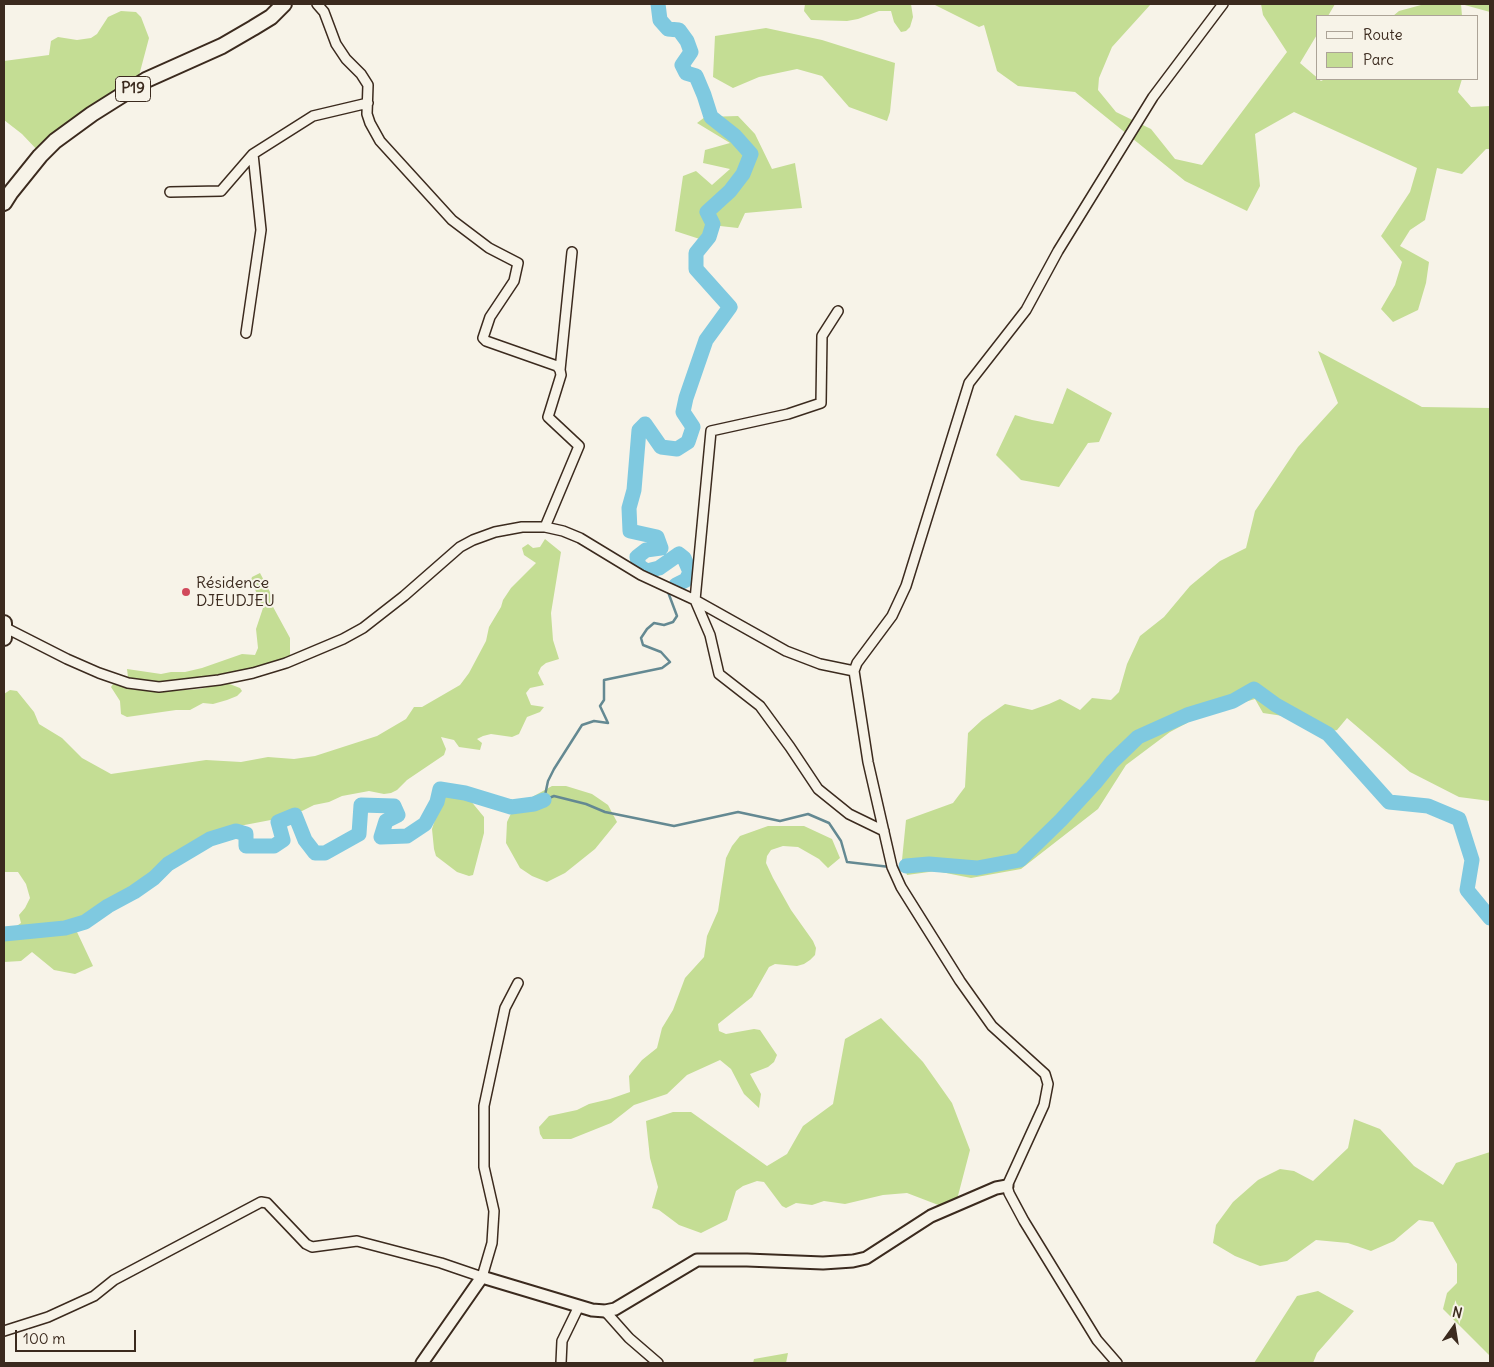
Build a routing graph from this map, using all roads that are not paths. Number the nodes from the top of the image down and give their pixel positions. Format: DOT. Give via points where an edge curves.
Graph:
graph roads {
  1 [pos="284,4"];
  2 [pos="317,4"];
  3 [pos="1223,4"];
  4 [pos="368,103"];
  5 [pos="253,154"];
  6 [pos="170,192"];
  7 [pos="4,203"];
  8 [pos="572,252"];
  9 [pos="838,312"];
  10 [pos="246,334"];
  11 [pos="560,370"];
  12 [pos="545,527"];
  13 [pos="696,600"];
  14 [pos="4,629"];
  15 [pos="854,671"];
  16 [pos="884,831"];
  17 [pos="518,983"];
  18 [pos="1007,1186"];
  19 [pos="482,1277"];
  20 [pos="579,1306"];
  21 [pos="605,1311"];
  22 [pos="4,1331"];
  23 [pos="422,1363"];
  24 [pos="561,1363"];
  25 [pos="658,1363"];
  26 [pos="1116,1363"];
  1 -- 7 [label="main road, P19" via="271,17 245,33 146,80 92,114 40,156"];
  2 -- 4 [label="street" via="324,12 336,44 368,85"];
  3 -- 15 [label="street" via="1153,97 1058,251 1026,310 969,383 906,586 892,616"];
  4 -- 5 [label="street" via="313,116"];
  4 -- 11 [label="street" via="367,114 380,141 452,220 489,248 518,263 514,281 490,317 483,338 557,366"];
  5 -- 6 [label="street" via="221,191"];
  5 -- 10 [label="street" via="261,230"];
  8 -- 11 [label="street"];
  9 -- 13 [label="street" via="822,336 821,403 788,414 711,430"];
  11 -- 12 [label="street" via="548,417 580,446"];
  12 -- 13 [label="street" via="580,538 641,574"];
  12 -- 14 [label="street" via="504,530 473,540 364,628 286,664 219,680 159,687 128,683"];
  13 -- 15 [label="street" via="786,651 820,664"];
  13 -- 16 [label="street" via="710,635 719,674 760,706 818,790 849,814"];
  15 -- 16 [label="street" via="868,762"];
  16 -- 18 [label="street" via="892,867 901,887 960,981 992,1026 1045,1074 1048,1084 1044,1105"];
  17 -- 19 [label="street" via="505,1008 484,1106 484,1166 494,1211 492,1243"];
  18 -- 21 [label="street" via="931,1216 866,1258 823,1263 696,1260 615,1309"];
  18 -- 26 [label="street" via="1024,1221 1097,1340"];
  19 -- 20 [label="street"];
  19 -- 22 [label="street" via="357,1241 312,1247 266,1203 260,1202 114,1280 94,1296 48,1317"];
  19 -- 23 [label="street"];
  20 -- 21 [label="street"];
  20 -- 24 [label="street" via="562,1341"];
  21 -- 25 [label="street"];
}
